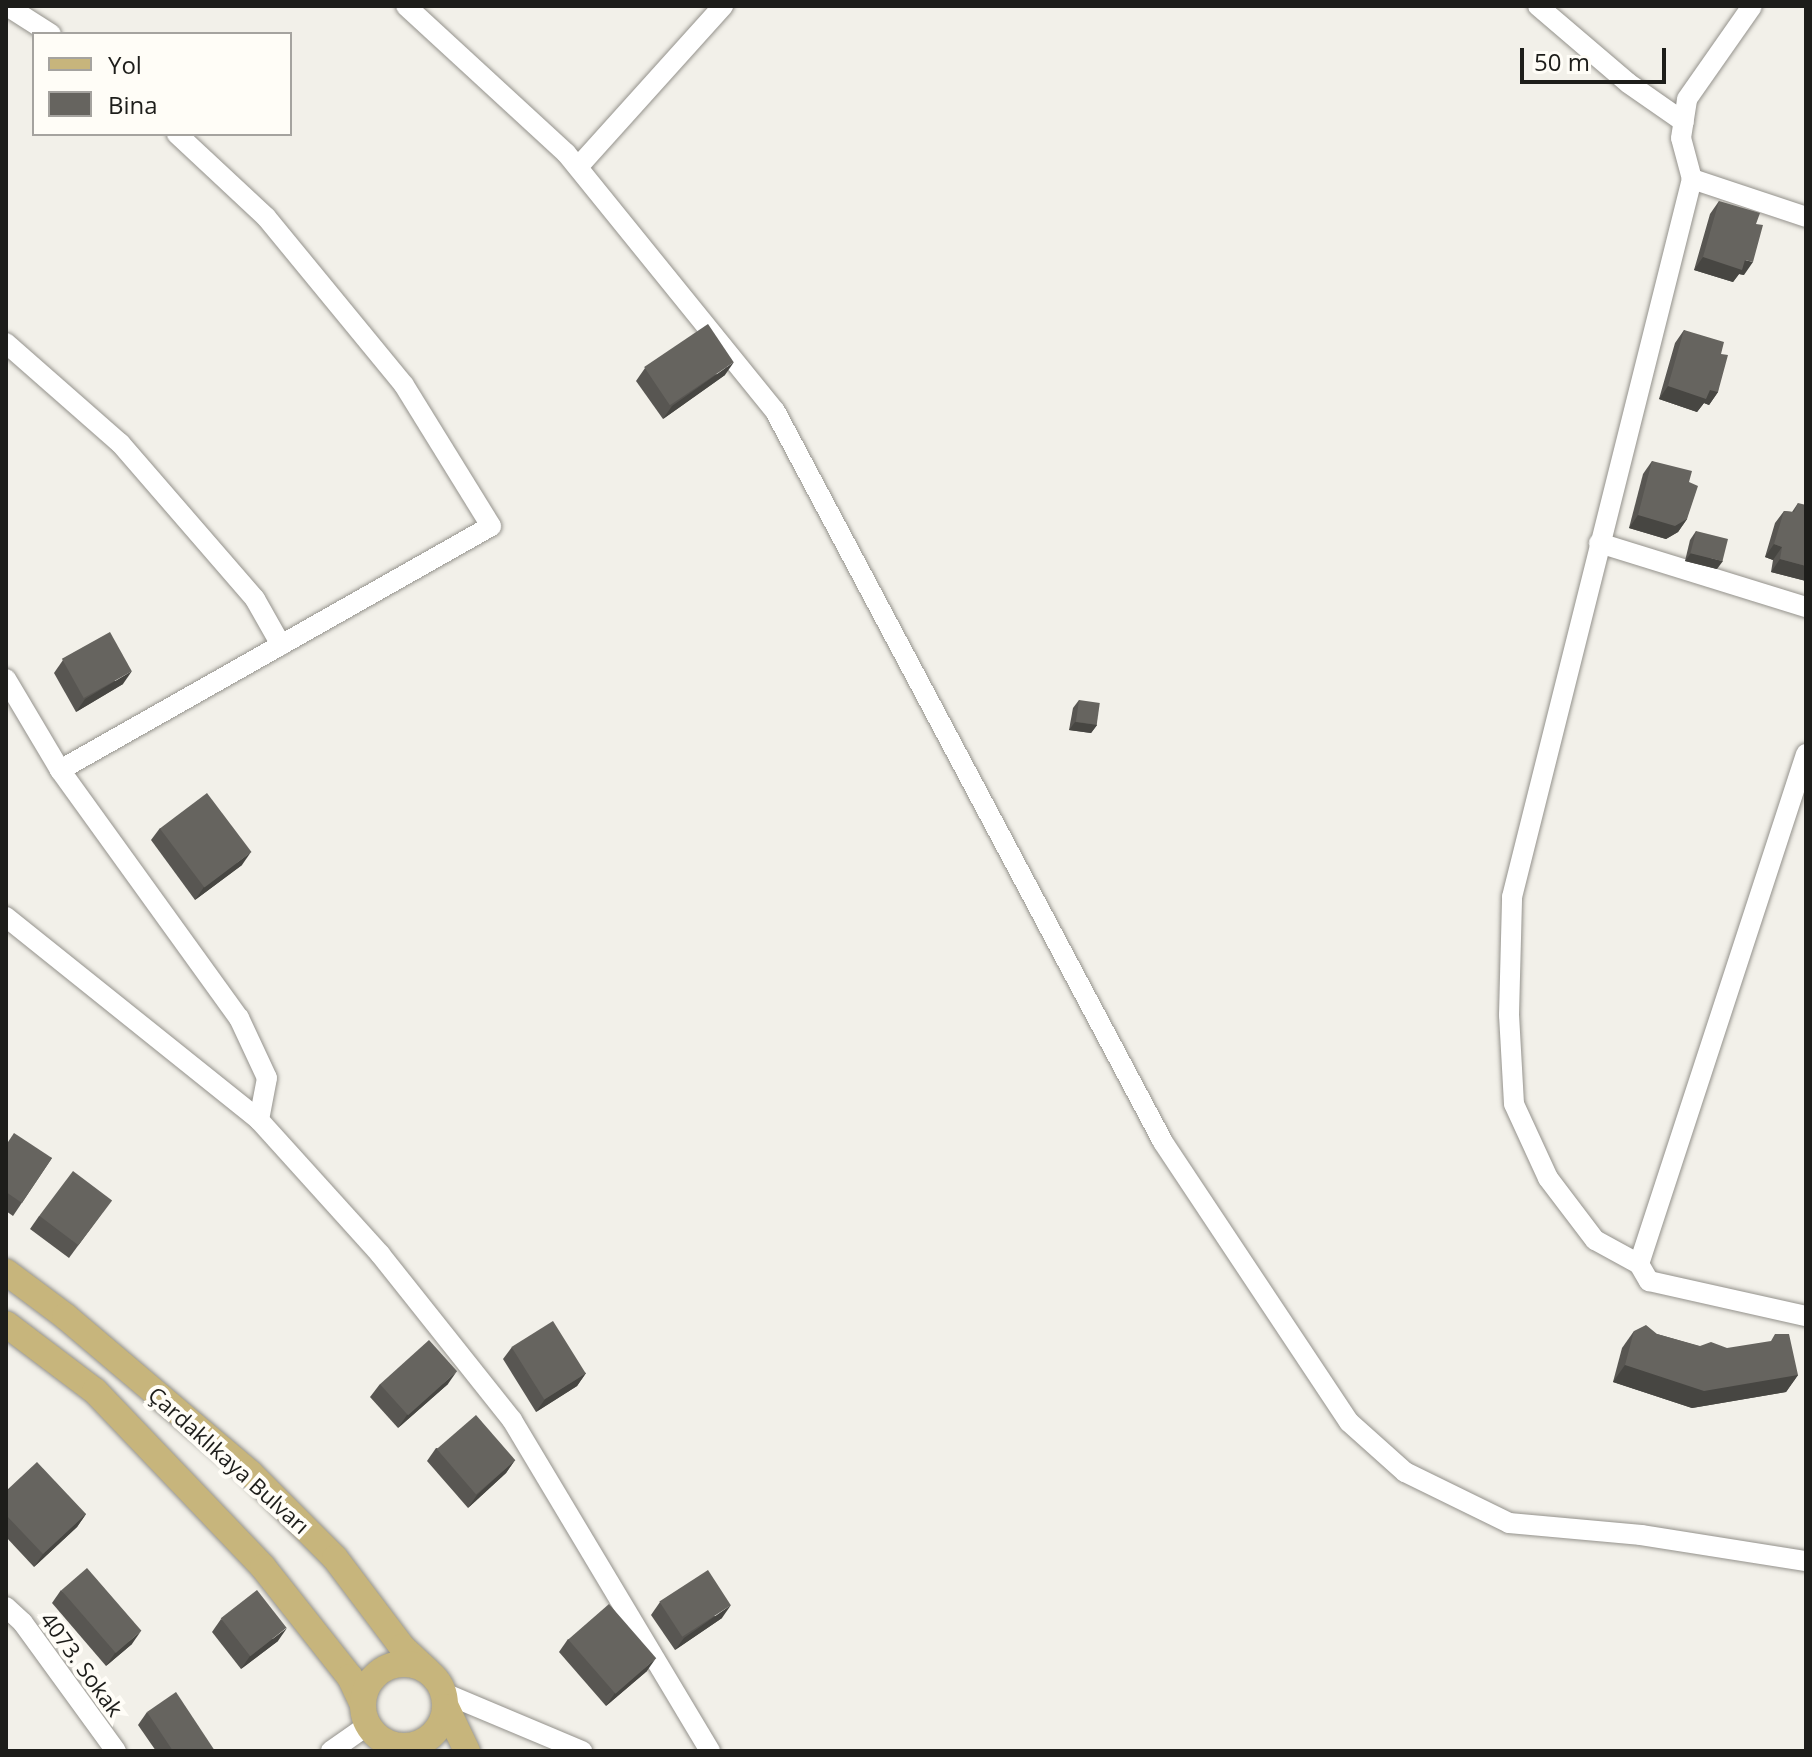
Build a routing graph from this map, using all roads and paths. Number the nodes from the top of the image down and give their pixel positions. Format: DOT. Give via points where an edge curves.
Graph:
graph roads {
  1 [pos="7,6"];
  2 [pos="406,6"];
  3 [pos="723,6"];
  4 [pos="1538,6"];
  5 [pos="1752,6"];
  6 [pos="48,32"];
  7 [pos="1684,122"];
  8 [pos="179,136"];
  9 [pos="578,167"];
  10 [pos="1692,179"];
  11 [pos="1806,217"];
  12 [pos="6,343"];
  13 [pos="1599,543"];
  14 [pos="1806,607"];
  15 [pos="281,645"];
  16 [pos="6,679"];
  17 [pos="12,703"];
  18 [pos="1806,754"];
  19 [pos="60,770"];
  20 [pos="6,917"];
  21 [pos="259,1120"];
  22 [pos="1639,1264"];
  23 [pos="6,1272"];
  24 [pos="1806,1316"];
  25 [pos="6,1324"];
  26 [pos="1806,1561"];
  27 [pos="6,1607"];
  28 [pos="428,1671"];
  29 [pos="445,1700"];
  30 [pos="365,1714"];
  31 [pos="391,1747"];
  32 [pos="116,1751"];
  33 [pos="331,1751"];
  34 [pos="467,1751"];
  35 [pos="582,1751"];
  36 [pos="710,1751"];
  1 -- 6 [label="street"];
  2 -- 9 [label="street"];
  3 -- 9 [label="street"];
  4 -- 7 [label="street" via="1628,83"];
  5 -- 7 [label="street" via="1687,99"];
  7 -- 10 [label="street" via="1681,138"];
  8 -- 15 [label="street" via="266,217 404,385 491,526"];
  9 -- 26 [label="street" via="775,411 1163,1142 1349,1422 1405,1472 1509,1523 1641,1535"];
  10 -- 11 [label="street"];
  10 -- 13 [label="street"];
  12 -- 15 [label="street" via="120,443 255,599"];
  13 -- 14 [label="street"];
  13 -- 22 [label="street" via="1512,897 1509,1015 1514,1104 1548,1178 1595,1240"];
  15 -- 19 [label="street"];
  16 -- 17 [label="street"];
  17 -- 19 [label="street"];
  18 -- 22 [label="street"];
  19 -- 21 [label="street" via="239,1018 267,1078"];
  20 -- 21 [label="street"];
  21 -- 36 [label="street" via="380,1254 512,1420"];
  22 -- 24 [label="street" via="1649,1281"];
  23 -- 28 [label="main road, Çardaklıkaya Bulvarı" via="250,1473 335,1558 402,1647"];
  25 -- 30 [label="main road, Çardaklıkaya Bulvarı" via="95,1391 263,1567 350,1677"];
  27 -- 32 [label="street, 4073. Sokak"];
  28 -- 29 [label="main road"];
  28 -- 30 [label="main road" via="402,1663 389,1666 369,1682"];
  29 -- 31 [label="main road" via="437,1731 427,1740"];
  29 -- 34 [label="main road"];
  29 -- 35 [label="street"];
  30 -- 31 [label="main road"];
  30 -- 33 [label="street"];
}
